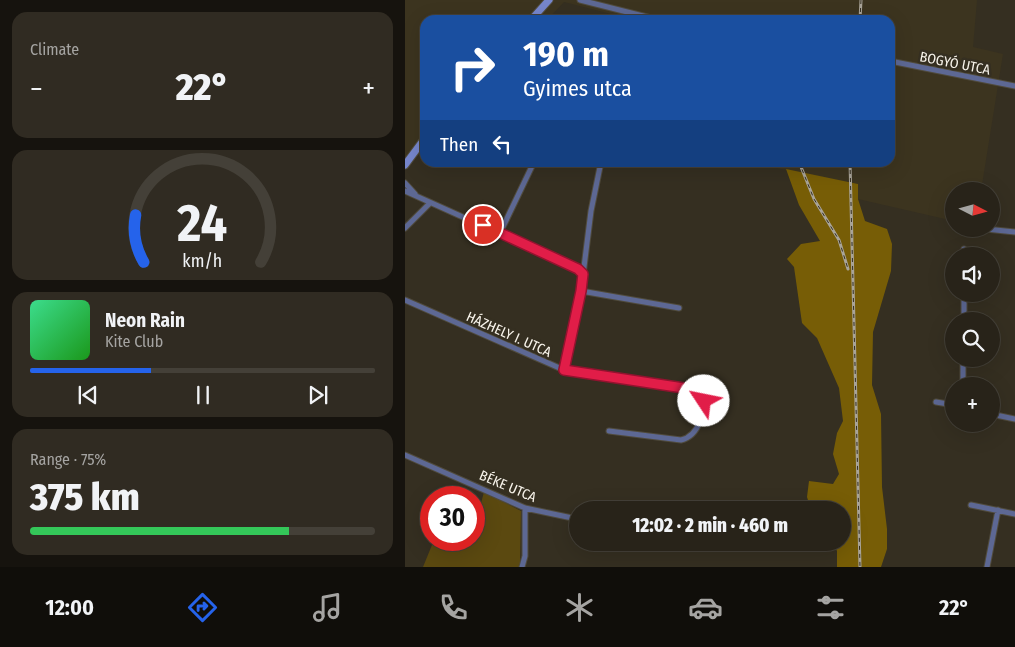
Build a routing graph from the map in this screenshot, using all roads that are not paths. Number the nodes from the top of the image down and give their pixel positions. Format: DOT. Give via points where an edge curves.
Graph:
graph roads {
  1 [pos="549,0"];
  2 [pos="580,0"];
  3 [pos="536,15"];
  4 [pos="639,15"];
  5 [pos="895,62"];
  6 [pos="1015,86"];
  7 [pos="420,144"];
  8 [pos="418,146"];
  9 [pos="405,156"];
  10 [pos="405,165"];
  11 [pos="532,167"];
  12 [pos="600,167"];
  13 [pos="405,183"];
  14 [pos="405,191"];
  15 [pos="417,196"];
  16 [pos="430,202"];
  17 [pos="405,228"];
  18 [pos="1000,230"];
  19 [pos="1015,232"];
  20 [pos="500,233"];
  21 [pos="583,274"];
  22 [pos="581,291"];
  23 [pos="405,300"];
  24 [pos="679,308"];
  25 [pos="564,370"];
  26 [pos="936,402"];
  27 [pos="945,404"];
  28 [pos="1000,416"];
  29 [pos="1015,419"];
  30 [pos="609,431"];
  31 [pos="405,455"];
  32 [pos="971,505"];
  33 [pos="525,508"];
  34 [pos="998,510"];
  35 [pos="1015,514"];
  36 [pos="569,516"];
  37 [pos="522,567"];
  38 [pos="987,567"];
  1 -- 3 [label="main road"];
  2 -- 4 [label="street"];
  5 -- 6 [label="street, BOGYÓ UTCA"];
  7 -- 8 [label="main road"];
  8 -- 9 [label="main road"];
  8 -- 10 [label="main road"];
  11 -- 20 [label="street"];
  12 -- 21 [label="street"];
  13 -- 15 [label="street"];
  14 -- 15 [label="street"];
  15 -- 16 [label="street"];
  16 -- 17 [label="street"];
  16 -- 20 [label="street"];
  18 -- 19 [label="street"];
  20 -- 21 [label="street"];
  21 -- 22 [label="street"];
  22 -- 24 [label="street"];
  22 -- 25 [label="street"];
  23 -- 25 [label="street, HÁZHELY I. UTCA"];
  25 -- 30 [label="street, HÁZHELY I. UTCA" via="697,390 703,394 697,430 691,438 681,440"];
  26 -- 27 [label="street"];
  28 -- 29 [label="street"];
  31 -- 33 [label="street, BÉKE UTCA"];
  32 -- 34 [label="street"];
  33 -- 36 [label="street, BÉKE UTCA"];
  33 -- 37 [label="street"];
  34 -- 35 [label="street"];
  34 -- 38 [label="street"];
}
